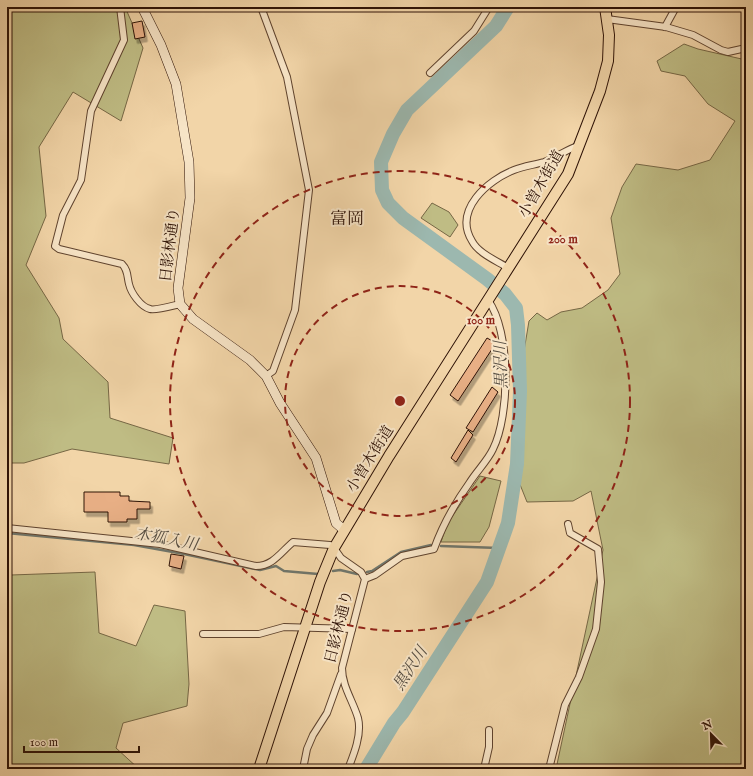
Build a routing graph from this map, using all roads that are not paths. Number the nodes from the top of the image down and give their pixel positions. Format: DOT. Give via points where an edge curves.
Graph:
graph roads {
  1 [pos="120,7"];
  2 [pos="142,7"];
  3 [pos="261,7"];
  4 [pos="489,7"];
  5 [pos="606,7"];
  6 [pos="676,7"];
  7 [pos="607,19"];
  8 [pos="665,27"];
  9 [pos="746,48"];
  10 [pos="430,73"];
  11 [pos="580,145"];
  12 [pos="506,272"];
  13 [pos="489,299"];
  14 [pos="180,304"];
  15 [pos="266,376"];
  16 [pos="568,524"];
  17 [pos="7,528"];
  18 [pos="344,530"];
  19 [pos="334,548"];
  20 [pos="365,579"];
  21 [pos="305,628"];
  22 [pos="352,629"];
  23 [pos="203,634"];
  24 [pos="342,672"];
  25 [pos="489,730"];
  26 [pos="259,769"];
  27 [pos="303,769"];
  28 [pos="348,769"];
  29 [pos="484,769"];
  30 [pos="549,769"];
  1 -- 14 [label="street" via="124,40 91,111 81,180 63,215 55,246 122,264 127,271 134,296 149,309"];
  2 -- 14 [label="street, 日影林通り" via="161,45 176,84 189,162 191,186 178,288"];
  3 -- 15 [label="street" via="287,77 309,190 295,310 273,371"];
  4 -- 10 [label="street" via="474,31"];
  5 -- 7 [label="main road, 小曽木街道"];
  6 -- 8 [label="street"];
  7 -- 8 [label="street"];
  7 -- 11 [label="main road, 小曽木街道" via="607,69"];
  8 -- 9 [label="street" via="692,35 720,50 728,52"];
  11 -- 12 [label="main road, 小曽木街道" via="568,174"];
  11 -- 12 [label="street" via="545,162 524,166 506,174 484,190 468,209 467,222 471,241"];
  12 -- 13 [label="main road, 小曽木街道"];
  13 -- 18 [label="main road, 小曽木街道"];
  13 -- 20 [label="street" via="505,350 506,383 502,415 493,449 447,516 434,549 402,556"];
  14 -- 15 [label="street, 日影林通り" via="193,319 250,360"];
  15 -- 18 [label="street, 日影林通り" via="280,404 316,458 336,523"];
  16 -- 30 [label="street" via="570,533 598,549 601,582 596,629 579,677 564,705"];
  17 -- 19 [label="street" via="160,544 256,566 272,562 293,542 322,544"];
  18 -- 19 [label="main road, 小曽木街道"];
  19 -- 20 [label="street, 日影林通り" via="341,558 361,572"];
  19 -- 21 [label="main road, 小曽木街道"];
  20 -- 22 [label="street, 日影林通り"];
  21 -- 22 [label="street"];
  21 -- 23 [label="street" via="284,627 259,634"];
  21 -- 26 [label="main road, 小曽木街道"];
  22 -- 24 [label="street, 日影林通り"];
  24 -- 27 [label="street" via="327,713 307,749"];
  24 -- 28 [label="street, 日影林通り" via="359,724"];
  25 -- 29 [label="street" via="489,747"];
}
